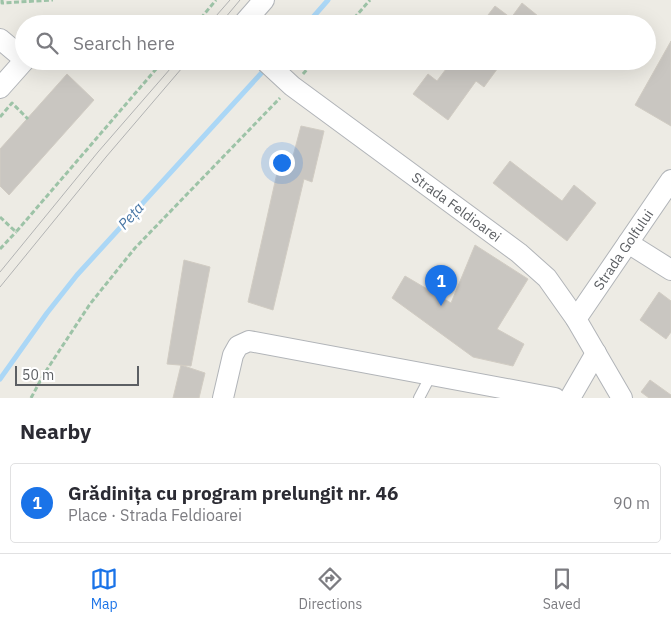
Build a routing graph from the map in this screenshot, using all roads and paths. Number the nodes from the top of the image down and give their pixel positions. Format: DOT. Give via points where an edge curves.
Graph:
graph roads {
  1 [pos="2,0"];
  2 [pos="52,0"];
  3 [pos="216,0"];
  4 [pos="264,0"];
  5 [pos="370,0"];
  6 [pos="204,15"];
  7 [pos="251,15"];
  8 [pos="357,15"];
  9 [pos="0,39"];
  10 [pos="15,52"];
  11 [pos="15,70"];
  12 [pos="156,70"];
  13 [pos="274,70"];
  14 [pos="304,70"];
  15 [pos="289,84"];
  16 [pos="0,88"];
  17 [pos="0,117"];
  18 [pos="28,119"];
  19 [pos="671,180"];
  20 [pos="0,217"];
  21 [pos="16,232"];
  22 [pos="628,243"];
  23 [pos="0,249"];
  24 [pos="671,270"];
  25 [pos="576,318"];
  26 [pos="596,353"];
  27 [pos="432,375"];
  28 [pos="31,398"];
  29 [pos="223,398"];
  30 [pos="419,398"];
  31 [pos="555,398"];
  32 [pos="570,398"];
  33 [pos="622,398"];
  1 -- 2 [label="path" via="2,4"];
  3 -- 6 [label="path"];
  4 -- 7 [label="street"];
  5 -- 8 [label="path"];
  9 -- 10 [label="street"];
  11 -- 16 [label="street"];
  12 -- 21 [label="path"];
  13 -- 15 [label="street, Strada Feldioarei"];
  14 -- 15 [label="path"];
  15 -- 25 [label="street, Strada Feldioarei" via="520,253 547,278"];
  15 -- 28 [label="path" via="135,248 90,304"];
  17 -- 18 [label="path" via="12,103"];
  19 -- 22 [label="street, Strada Golfului"];
  20 -- 21 [label="path"];
  21 -- 23 [label="path"];
  22 -- 24 [label="street"];
  22 -- 25 [label="street, Strada Golfului"];
  25 -- 26 [label="street, Strada Feldioarei"];
  26 -- 32 [label="street"];
  26 -- 33 [label="street, Strada Feldioarei"];
  27 -- 29 [label="street" via="249,341 238,346 233,356"];
  27 -- 30 [label="lane"];
  27 -- 31 [label="street"];
}
